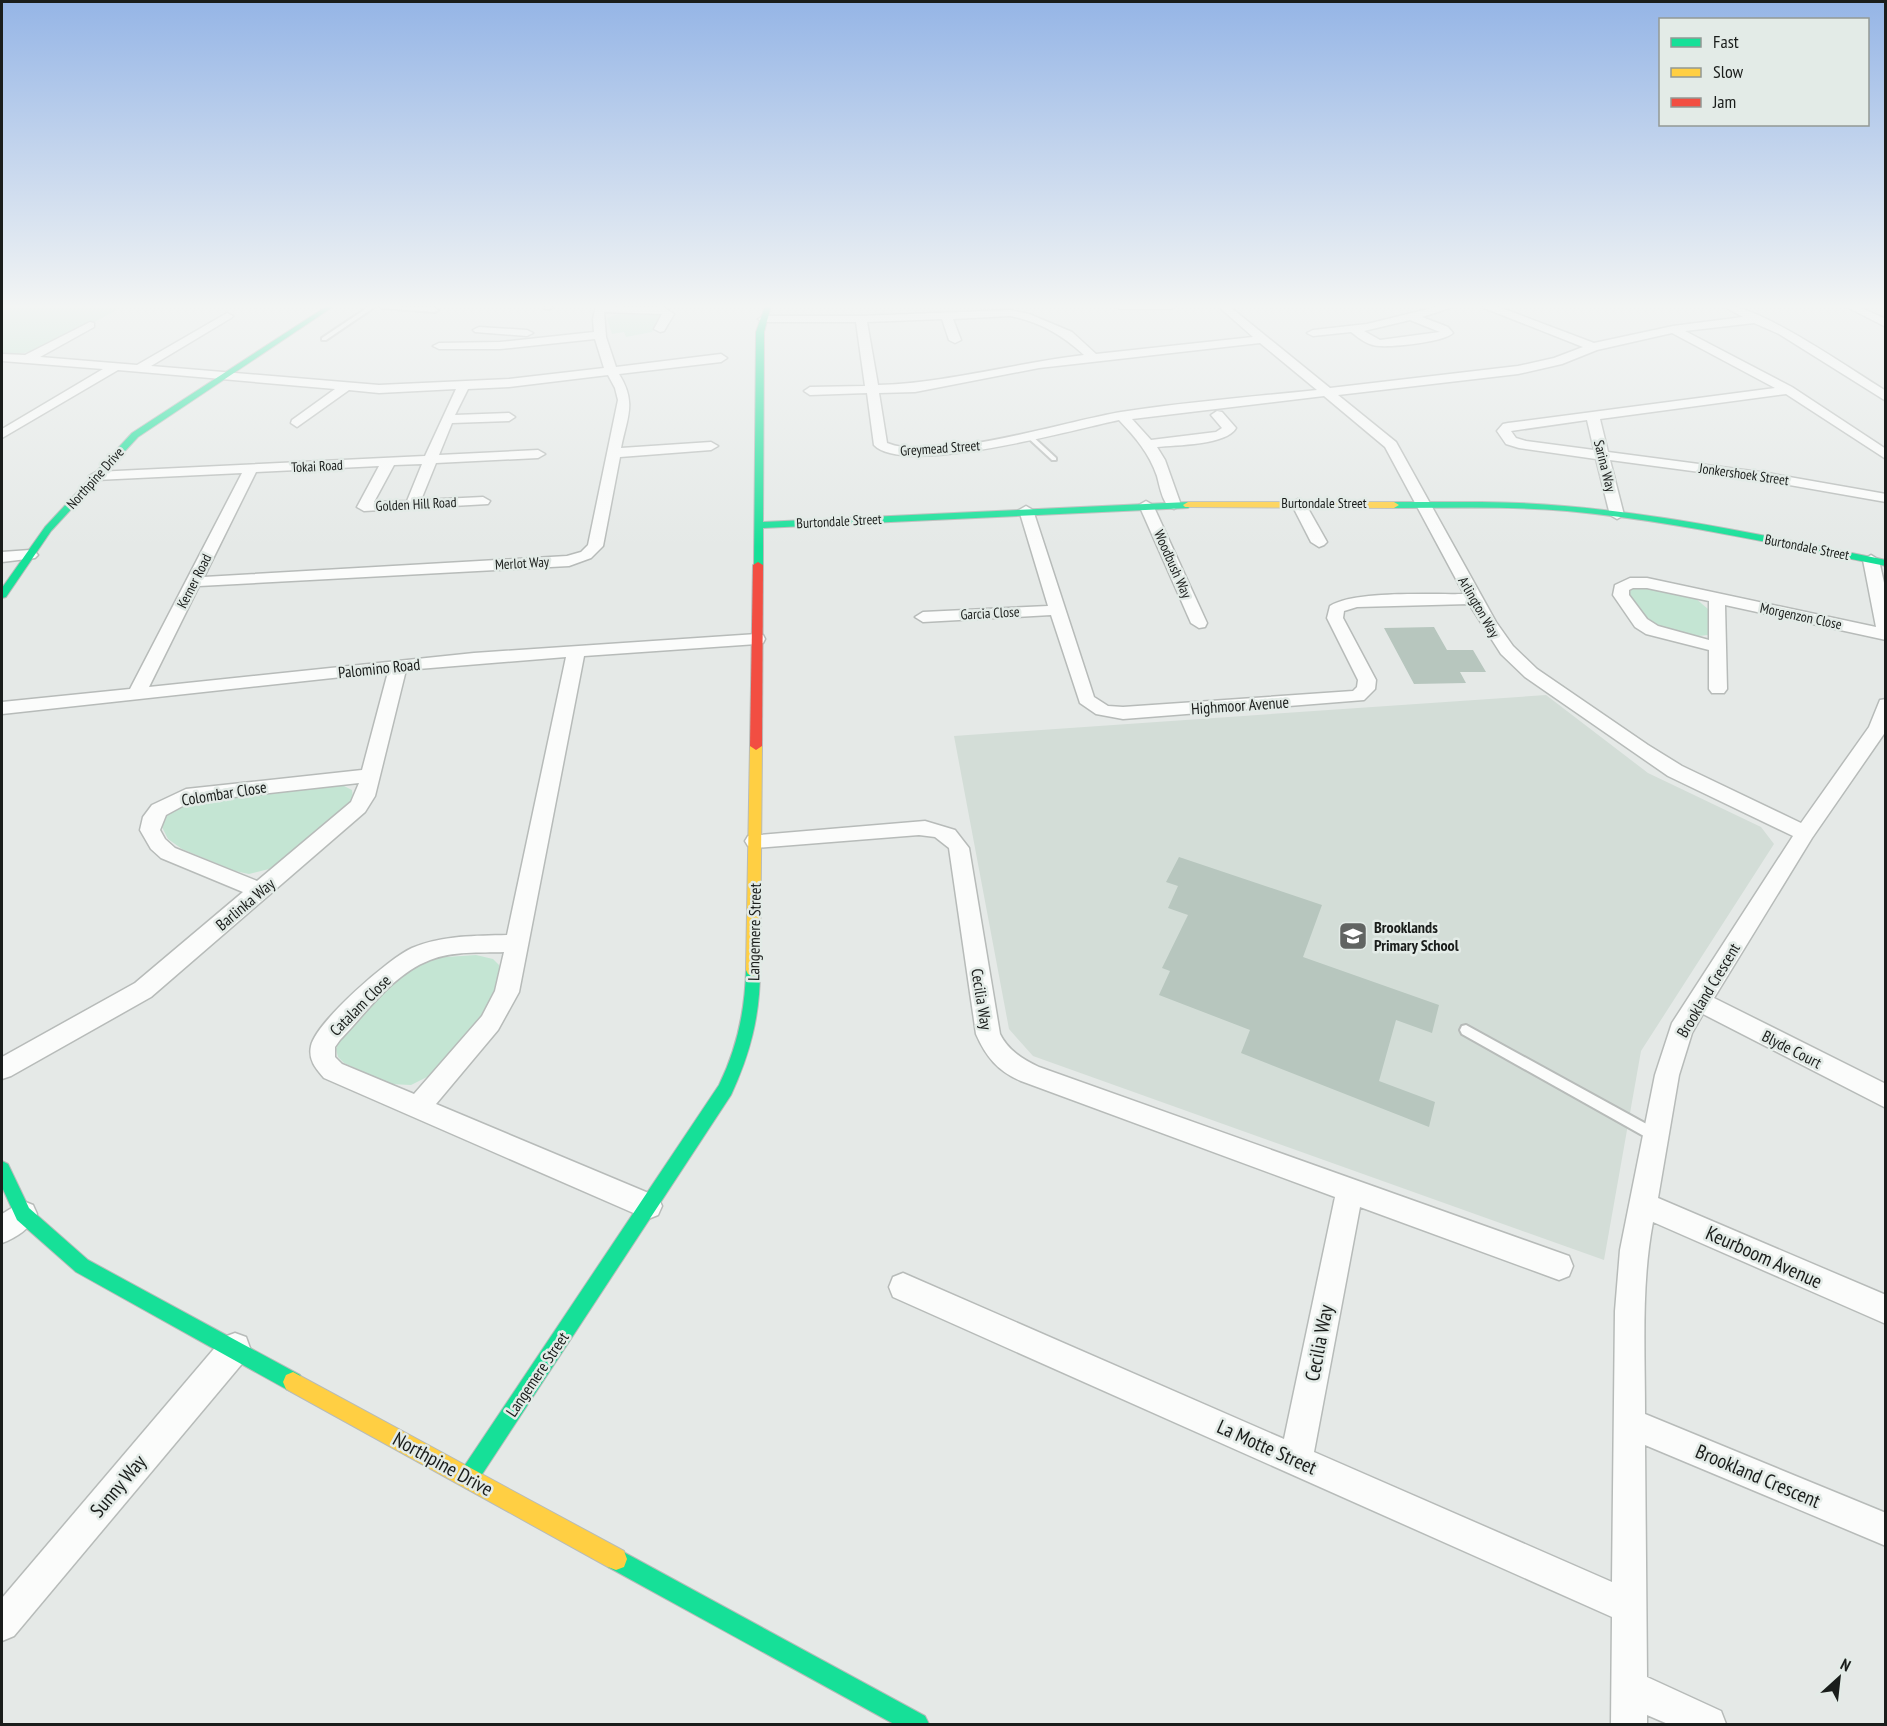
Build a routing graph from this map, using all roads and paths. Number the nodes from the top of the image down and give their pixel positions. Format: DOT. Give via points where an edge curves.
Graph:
graph roads {
  1 [pos="83,387"];
  2 [pos="206,387"];
  3 [pos="340,387"];
  4 [pos="345,387"];
  5 [pos="431,387"];
  6 [pos="463,387"];
  7 [pos="622,387"];
  8 [pos="759,387"];
  9 [pos="909,387"];
  10 [pos="1319,387"];
  11 [pos="1373,387"];
  12 [pos="1781,387"];
  13 [pos="1870,387"];
  14 [pos="872,389"];
  15 [pos="1788,390"];
  16 [pos="810,391"];
  17 [pos="1325,392"];
  18 [pos="1886,397"];
  19 [pos="1217,415"];
  20 [pos="1122,416"];
  21 [pos="509,417"];
  22 [pos="1593,417"];
  23 [pos="447,419"];
  24 [pos="297,423"];
  25 [pos="2,435"];
  26 [pos="1028,435"];
  27 [pos="1148,444"];
  28 [pos="711,446"];
  29 [pos="614,453"];
  30 [pos="538,454"];
  31 [pos="1601,455"];
  32 [pos="1886,455"];
  33 [pos="1054,459"];
  34 [pos="429,461"];
  35 [pos="388,463"];
  36 [pos="251,469"];
  37 [pos="96,476"];
  38 [pos="1886,498"];
  39 [pos="483,501"];
  40 [pos="1298,503"];
  41 [pos="1421,503"];
  42 [pos="412,505"];
  43 [pos="1146,505"];
  44 [pos="1174,505"];
  45 [pos="1026,510"];
  46 [pos="1617,514"];
  47 [pos="758,525"];
  48 [pos="1319,542"];
  49 [pos="30,555"];
  50 [pos="2,557"];
  51 [pos="1878,561"];
  52 [pos="194,582"];
  53 [pos="2,595"];
  54 [pos="1717,598"];
  55 [pos="1474,599"];
  56 [pos="1058,610"];
  57 [pos="923,617"];
  58 [pos="1199,623"];
  59 [pos="1885,635"];
  60 [pos="757,639"];
  61 [pos="1717,647"];
  62 [pos="576,651"];
  63 [pos="398,666"];
  64 [pos="1718,688"];
  65 [pos="137,693"];
  66 [pos="1886,704"];
  67 [pos="2,708"];
  68 [pos="371,775"];
  69 [pos="1805,833"];
  70 [pos="755,841"];
  71 [pos="261,891"];
  72 [pos="518,943"];
  73 [pos="1699,1001"];
  74 [pos="1466,1030"];
  75 [pos="2,1069"];
  76 [pos="1886,1097"];
  77 [pos="418,1107"];
  78 [pos="1657,1137"];
  79 [pos="2,1169"];
  80 [pos="1350,1190"];
  81 [pos="1642,1204"];
  82 [pos="648,1206"];
  83 [pos="12,1222"];
  84 [pos="1559,1266"];
  85 [pos="903,1287"];
  86 [pos="1886,1310"];
  87 [pos="235,1348"];
  88 [pos="1630,1423"];
  89 [pos="1296,1460"];
  90 [pos="468,1478"];
  91 [pos="1886,1530"];
  92 [pos="1630,1607"];
  93 [pos="2,1624"];
  94 [pos="1630,1688"];
  95 [pos="917,1725"];
  96 [pos="1629,1725"];
  97 [pos="1708,1725"];
  1 -- 25 [label="street"];
  2 -- 37 [label="street, Northpine Drive" via="135,435"];
  3 -- 4 [label="street"];
  4 -- 5 [label="street"];
  4 -- 24 [label="street"];
  6 -- 23 [label="street"];
  7 -- 29 [label="street, Merlot Way" via="624,400"];
  8 -- 47 [label="street, Langemere Street"];
  9 -- 14 [label="street"];
  10 -- 17 [label="street, Arlington Way"];
  11 -- 17 [label="street, Greymead Street"];
  12 -- 15 [label="street"];
  13 -- 18 [label="street"];
  14 -- 16 [label="street"];
  14 -- 26 [label="street, Greymead Street" via="881,445 887,450 963,449"];
  15 -- 22 [label="street"];
  15 -- 32 [label="street"];
  17 -- 20 [label="street, Greymead Street"];
  17 -- 41 [label="street, Arlington Way" via="1391,445"];
  19 -- 27 [label="street" via="1229,428 1224,434"];
  20 -- 26 [label="street, Greymead Street"];
  20 -- 27 [label="street"];
  21 -- 23 [label="street"];
  22 -- 31 [label="street, Sarina Way"];
  22 -- 31 [label="street, Jonkershoek Street" via="1508,427 1504,431 1511,441 1524,446"];
  23 -- 34 [label="street"];
  26 -- 33 [label="lane"];
  27 -- 44 [label="street"];
  28 -- 29 [label="street"];
  29 -- 52 [label="street, Merlot Way" via="595,546 581,558"];
  30 -- 34 [label="street, Tokai Road"];
  31 -- 38 [label="street, Jonkershoek Street" via="1767,477"];
  31 -- 46 [label="street, Sarina Way"];
  34 -- 35 [label="street, Tokai Road"];
  34 -- 42 [label="street"];
  35 -- 36 [label="street, Tokai Road"];
  35 -- 42 [label="street, Golden Hill Road" via="364,507"];
  36 -- 37 [label="street, Tokai Road"];
  36 -- 52 [label="street, Kerner Road"];
  37 -- 49 [label="street, Northpine Drive"];
  39 -- 42 [label="street, Golden Hill Road"];
  40 -- 41 [label="street, Burtondale Street"];
  40 -- 44 [label="street, Burtondale Street"];
  40 -- 48 [label="street"];
  41 -- 46 [label="street, Burtondale Street" via="1528,505"];
  41 -- 55 [label="street, Arlington Way"];
  43 -- 44 [label="street, Burtondale Street"];
  43 -- 45 [label="street, Burtondale Street"];
  43 -- 58 [label="street, Woodbush Way"];
  45 -- 47 [label="street, Burtondale Street"];
  45 -- 56 [label="street, Highmoor Avenue"];
  46 -- 51 [label="street, Burtondale Street"];
  47 -- 60 [label="street, Langemere Street"];
  49 -- 50 [label="street"];
  49 -- 53 [label="street, Northpine Drive"];
  51 -- 59 [label="street"];
  52 -- 65 [label="street, Kerner Road"];
  54 -- 59 [label="street, Morgenzon Close"];
  54 -- 61 [label="street"];
  54 -- 61 [label="street, Morgenzon Close" via="1647,583 1630,583 1620,591 1646,627"];
  55 -- 56 [label="street, Highmoor Avenue" via="1357,602 1336,609 1335,618 1367,680 1366,689 1358,696 1123,713 1096,708 1086,699"];
  55 -- 69 [label="street, Arlington Way" via="1507,650 1546,684 1675,771"];
  56 -- 57 [label="street, Garcia Close"];
  60 -- 62 [label="street, Palomino Road"];
  60 -- 70 [label="street, Langemere Street"];
  61 -- 64 [label="street"];
  62 -- 63 [label="street, Palomino Road"];
  62 -- 72 [label="street"];
  63 -- 65 [label="street, Palomino Road"];
  63 -- 68 [label="street, Barlinka Way"];
  65 -- 67 [label="street, Palomino Road"];
  66 -- 69 [label="street, Brookland Crescent" via="1878,728"];
  68 -- 71 [label="street, Barlinka Way" via="358,807"];
  68 -- 71 [label="street, Colombar Close" via="196,794 167,804 153,817 150,830 168,853"];
  69 -- 73 [label="street, Brookland Crescent"];
  70 -- 80 [label="street, Cecilia Way" via="919,828 944,832 959,848 988,1034 1005,1061 1030,1074"];
  70 -- 82 [label="street, Langemere Street" via="753,1008 747,1037 725,1090"];
  71 -- 75 [label="street, Barlinka Way" via="137,994"];
  72 -- 77 [label="street" via="500,1010"];
  72 -- 77 [label="street, Catalam Close" via="435,950 413,957 326,1039 322,1053 327,1066"];
  73 -- 76 [label="street, Blyde Court"];
  73 -- 78 [label="street, Brookland Crescent" via="1681,1030 1672,1058"];
  74 -- 78 [label="lane"];
  77 -- 82 [label="street, Catalam Close"];
  78 -- 81 [label="street, Brookland Crescent"];
  79 -- 83 [label="street, Northpine Drive"];
  80 -- 84 [label="street, Cecilia Way"];
  80 -- 89 [label="street, Cecilia Way"];
  81 -- 86 [label="street, Keurboom Avenue"];
  81 -- 88 [label="street, Brookland Crescent" via="1632,1270"];
  82 -- 90 [label="street, Langemere Street"];
  83 -- 87 [label="street, Northpine Drive" via="82,1266"];
  85 -- 89 [label="street, La Motte Street"];
  87 -- 90 [label="street, Northpine Drive"];
  87 -- 93 [label="street, Sunny Way"];
  88 -- 91 [label="street, Brookland Crescent"];
  88 -- 92 [label="street, Brookland Crescent"];
  89 -- 92 [label="street, La Motte Street"];
  90 -- 95 [label="street, Northpine Drive"];
  92 -- 94 [label="street, Brookland Crescent"];
  94 -- 96 [label="street, Brookland Crescent"];
  94 -- 97 [label="street"];
}
